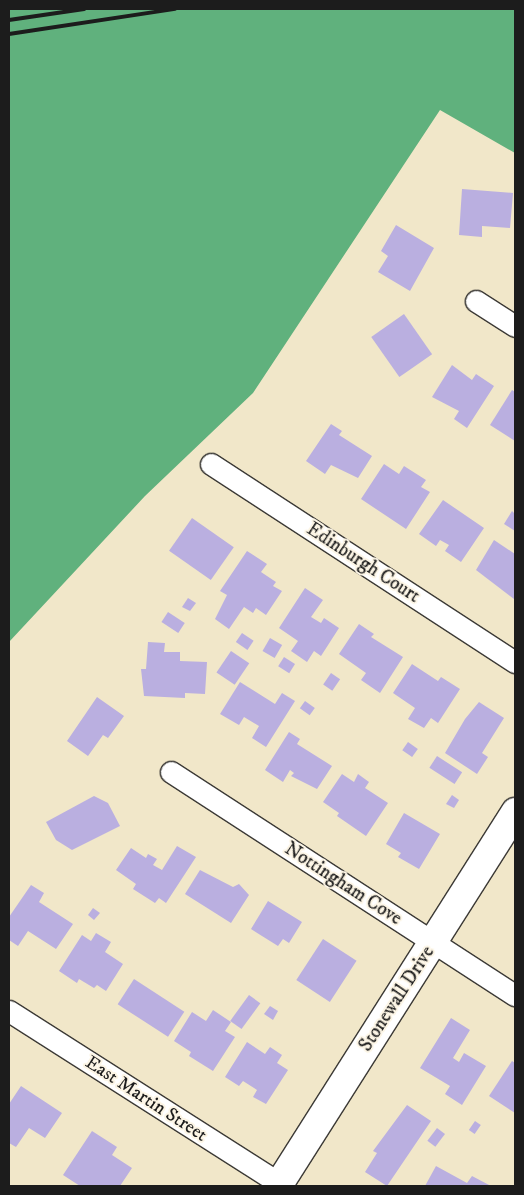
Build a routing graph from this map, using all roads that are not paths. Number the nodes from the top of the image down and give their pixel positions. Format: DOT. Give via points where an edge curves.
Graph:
graph roads {
  1 [pos="476,300"];
  2 [pos="515,326"];
  3 [pos="211,464"];
  4 [pos="515,662"];
  5 [pos="171,772"];
  6 [pos="515,812"];
  7 [pos="433,942"];
  8 [pos="515,995"];
  9 [pos="9,1011"];
  10 [pos="281,1185"];
  1 -- 2 [label="street"];
  3 -- 4 [label="street, Edinburgh Court"];
  5 -- 7 [label="street, Nottingham Cove"];
  6 -- 7 [label="street, Stonewall Drive"];
  7 -- 8 [label="street, Nottingham Cove"];
  7 -- 10 [label="street, Stonewall Drive"];
  9 -- 10 [label="street, East Martin Street"];
}
